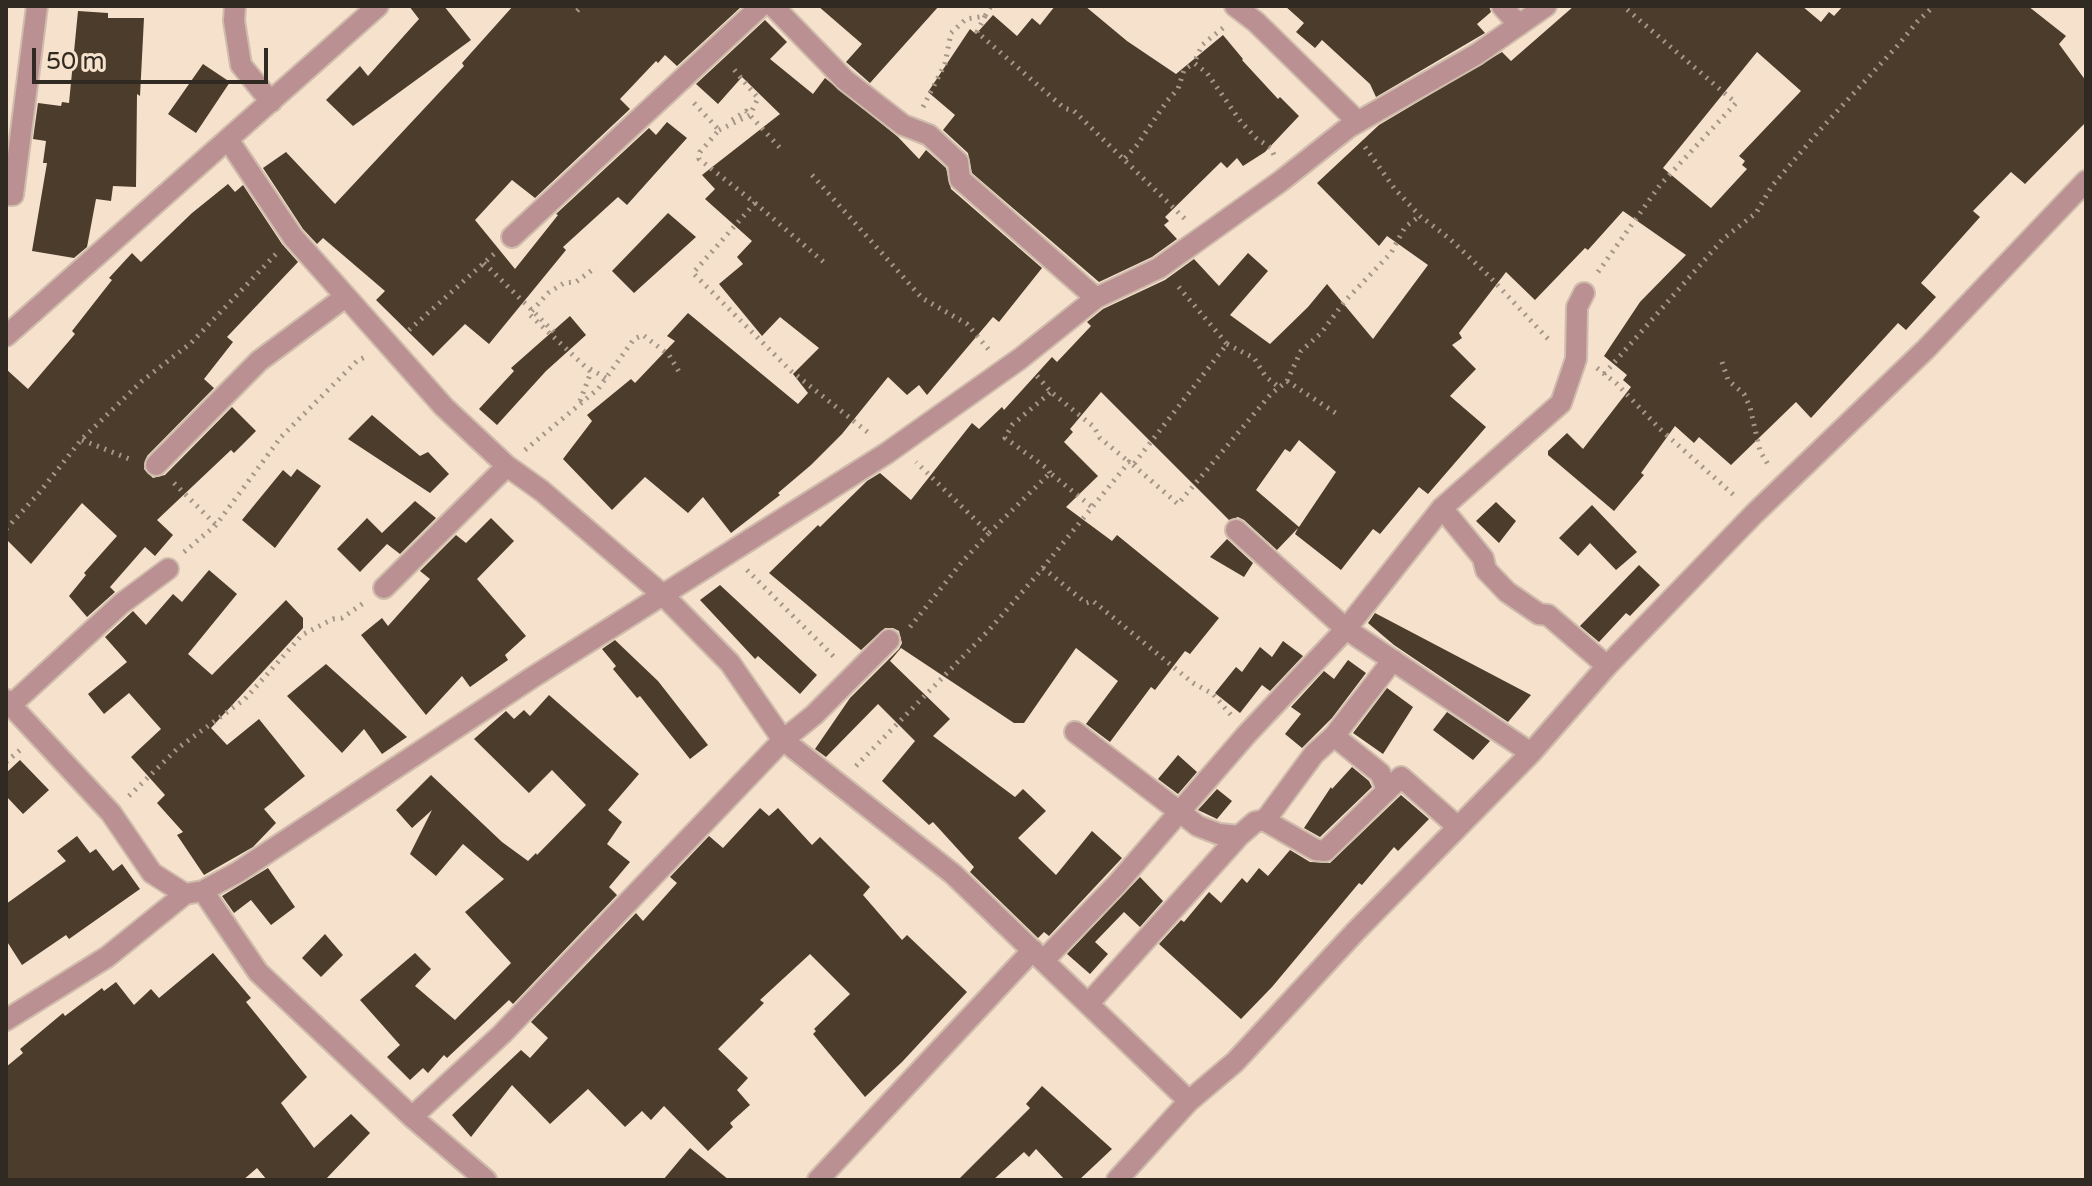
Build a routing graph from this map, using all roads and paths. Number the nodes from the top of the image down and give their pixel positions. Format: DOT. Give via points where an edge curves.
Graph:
graph roads {
  1 [pos="37,6"];
  2 [pos="235,6"];
  3 [pos="378,6"];
  4 [pos="761,6"];
  5 [pos="773,6"];
  6 [pos="991,6"];
  7 [pos="1502,6"];
  8 [pos="1546,6"];
  9 [pos="1623,6"];
  10 [pos="1934,6"];
  11 [pos="1238,8"];
  12 [pos="985,16"];
  13 [pos="1519,25"];
  14 [pos="717,47"];
  15 [pos="1194,63"];
  16 [pos="679,83"];
  17 [pos="271,102"];
  18 [pos="750,115"];
  19 [pos="1353,124"];
  20 [pos="903,125"];
  21 [pos="719,130"];
  22 [pos="229,141"];
  23 [pos="781,149"];
  24 [pos="1125,158"];
  25 [pos="812,175"];
  26 [pos="1281,181"];
  27 [pos="2086,181"];
  28 [pos="9,195"];
  29 [pos="755,203"];
  30 [pos="1420,216"];
  31 [pos="1203,236"];
  32 [pos="293,237"];
  33 [pos="512,237"];
  34 [pos="484,263"];
  35 [pos="826,264"];
  36 [pos="596,267"];
  37 [pos="1159,268"];
  38 [pos="1584,293"];
  39 [pos="345,297"];
  40 [pos="1096,298"];
  41 [pos="6,336"];
  42 [pos="1227,344"];
  43 [pos="390,347"];
  44 [pos="1576,359"];
  45 [pos="1722,362"];
  46 [pos="1006,368"];
  47 [pos="591,372"];
  48 [pos="1604,374"];
  49 [pos="681,375"];
  50 [pos="606,378"];
  51 [pos="1287,381"];
  52 [pos="1279,387"];
  53 [pos="580,402"];
  54 [pos="1337,414"];
  55 [pos="81,440"];
  56 [pos="892,449"];
  57 [pos="1131,464"];
  58 [pos="156,465"];
  59 [pos="507,466"];
  60 [pos="1050,473"];
  61 [pos="1782,487"];
  62 [pos="1092,508"];
  63 [pos="1442,508"];
  64 [pos="1754,514"];
  65 [pos="216,525"];
  66 [pos="6,529"];
  67 [pos="1236,530"];
  68 [pos="989,533"];
  69 [pos="729,553"];
  70 [pos="1043,568"];
  71 [pos="168,569"];
  72 [pos="384,588"];
  73 [pos="663,595"];
  74 [pos="1346,629"];
  75 [pos="889,640"];
  76 [pos="1393,660"];
  77 [pos="1607,666"];
  78 [pos="854,677"];
  79 [pos="9,703"];
  80 [pos="1075,732"];
  81 [pos="1247,734"];
  82 [pos="1334,736"];
  83 [pos="783,740"];
  84 [pos="1531,753"];
  85 [pos="839,784"];
  86 [pos="1387,789"];
  87 [pos="111,813"];
  88 [pos="1179,813"];
  89 [pos="1264,820"];
  90 [pos="1458,827"];
  91 [pos="1239,836"];
  92 [pos="194,893"];
  93 [pos="1038,955"];
  94 [pos="1089,1003"];
  95 [pos="6,1020"];
  96 [pos="1189,1101"];
  97 [pos="412,1117"];
  98 [pos="486,1180"];
  99 [pos="818,1180"];
  100 [pos="1117,1180"];
  1 -- 28 [label="street"];
  2 -- 17 [label="street" via="241,65"];
  3 -- 17 [label="street"];
  4 -- 14 [label="street"];
  5 -- 20 [label="street" via="845,80"];
  6 -- 12 [label="path"];
  7 -- 13 [label="street"];
  8 -- 13 [label="street"];
  9 -- 38 [label="path" via="1736,103 1660,185"];
  10 -- 48 [label="path" via="1819,131 1756,213 1723,239"];
  11 -- 15 [label="path" via="1202,45"];
  11 -- 19 [label="street"];
  12 -- 20 [label="path" via="966,19 951,33 935,85 923,107"];
  12 -- 24 [label="path" via="977,32"];
  13 -- 19 [label="street"];
  14 -- 16 [label="street"];
  14 -- 18 [label="path" via="758,98"];
  15 -- 24 [label="path"];
  15 -- 26 [label="path" via="1248,130 1271,148"];
  16 -- 21 [label="path"];
  16 -- 33 [label="street"];
  17 -- 22 [label="street"];
  18 -- 21 [label="path"];
  18 -- 23 [label="path"];
  19 -- 26 [label="street"];
  19 -- 30 [label="path" via="1394,188"];
  20 -- 40 [label="street" via="929,135 958,162 960,179"];
  21 -- 29 [label="path" via="699,159"];
  22 -- 32 [label="street"];
  22 -- 41 [label="street"];
  24 -- 31 [label="path"];
  25 -- 46 [label="path" via="922,298 967,324"];
  26 -- 31 [label="street"];
  27 -- 61 [label="street" via="1926,349"];
  29 -- 35 [label="path"];
  29 -- 56 [label="path" via="693,273 791,371"];
  30 -- 44 [label="path" via="1489,276 1538,330"];
  30 -- 51 [label="path" via="1301,351"];
  31 -- 37 [label="street"];
  32 -- 39 [label="street"];
  32 -- 55 [label="path" via="191,343"];
  33 -- 34 [label="path"];
  34 -- 43 [label="path"];
  34 -- 47 [label="path"];
  36 -- 47 [label="path" via="548,293 529,314"];
  37 -- 40 [label="street"];
  37 -- 42 [label="path"];
  38 -- 44 [label="street" via="1577,307"];
  39 -- 43 [label="street"];
  39 -- 58 [label="street" via="259,361"];
  40 -- 46 [label="street"];
  42 -- 52 [label="path" via="1254,358"];
  42 -- 57 [label="path"];
  43 -- 59 [label="street"];
  43 -- 65 [label="path" via="357,361 310,406"];
  44 -- 48 [label="path"];
  44 -- 63 [label="street" via="1561,403"];
  45 -- 61 [label="path" via="1728,380 1744,394 1760,451"];
  46 -- 56 [label="street"];
  47 -- 50 [label="path"];
  47 -- 53 [label="path"];
  48 -- 64 [label="path"];
  49 -- 50 [label="path" via="669,355 643,335 634,339"];
  50 -- 53 [label="path"];
  51 -- 52 [label="path"];
  51 -- 54 [label="path"];
  52 -- 57 [label="path" via="1178,504"];
  53 -- 59 [label="path"];
  55 -- 58 [label="path" via="142,465"];
  55 -- 66 [label="path"];
  56 -- 68 [label="path"];
  56 -- 69 [label="street"];
  57 -- 60 [label="path" via="1051,392 1012,425 1005,438"];
  57 -- 62 [label="path"];
  58 -- 65 [label="path"];
  59 -- 72 [label="street"];
  59 -- 73 [label="street"];
  60 -- 62 [label="path"];
  60 -- 68 [label="path"];
  61 -- 64 [label="street"];
  62 -- 70 [label="path"];
  63 -- 74 [label="street"];
  63 -- 77 [label="street" via="1507,592 1548,615"];
  64 -- 77 [label="street"];
  65 -- 71 [label="path"];
  67 -- 74 [label="street"];
  68 -- 75 [label="path" via="906,631"];
  69 -- 73 [label="street"];
  69 -- 78 [label="path"];
  70 -- 81 [label="path" via="1213,694"];
  70 -- 85 [label="path"];
  71 -- 79 [label="street"];
  72 -- 87 [label="path" via="342,618 302,635 245,699 178,748"];
  73 -- 83 [label="street" via="730,663"];
  73 -- 92 [label="street" via="238,872"];
  74 -- 76 [label="street"];
  74 -- 81 [label="street"];
  75 -- 78 [label="street"];
  76 -- 82 [label="street"];
  76 -- 84 [label="street"];
  77 -- 84 [label="street"];
  78 -- 83 [label="street"];
  79 -- 87 [label="street"];
  80 -- 88 [label="street"];
  81 -- 88 [label="street"];
  82 -- 86 [label="street" via="1380,773"];
  82 -- 89 [label="street"];
  83 -- 85 [label="street"];
  83 -- 97 [label="street" via="502,1034"];
  84 -- 90 [label="street"];
  85 -- 93 [label="street" via="953,874"];
  86 -- 89 [label="street" via="1325,851"];
  86 -- 90 [label="street" via="1404,778"];
  87 -- 92 [label="street" via="152,873"];
  88 -- 91 [label="street" via="1208,830"];
  88 -- 93 [label="street"];
  89 -- 91 [label="street"];
  90 -- 96 [label="street" via="1235,1062"];
  91 -- 94 [label="street"];
  92 -- 95 [label="street" via="107,957"];
  92 -- 97 [label="street" via="258,972"];
  93 -- 94 [label="street"];
  93 -- 99 [label="street"];
  94 -- 96 [label="street"];
  96 -- 100 [label="street"];
  97 -- 98 [label="street"];
}
